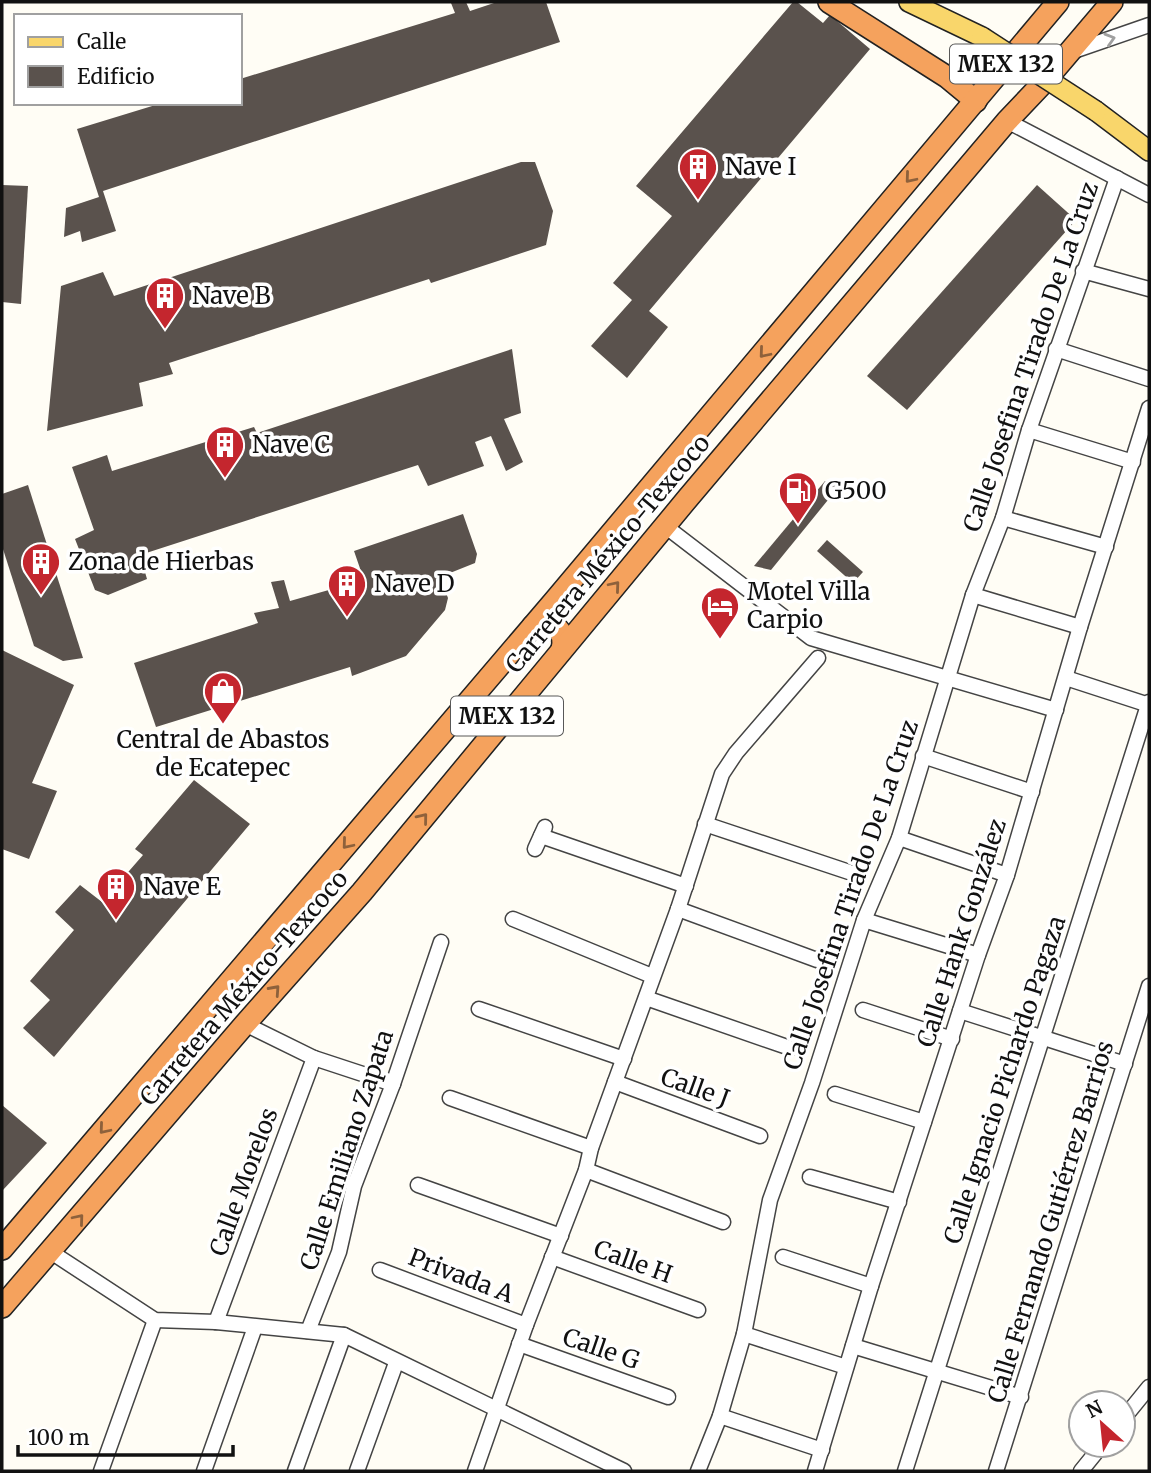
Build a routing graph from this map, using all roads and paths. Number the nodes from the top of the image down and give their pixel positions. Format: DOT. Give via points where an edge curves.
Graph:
graph roads {
  1 [pos="829,2"];
  2 [pos="909,2"];
  3 [pos="1058,2"];
  4 [pos="1112,2"];
  5 [pos="1149,25"];
  6 [pos="1070,52"];
  7 [pos="976,101"];
  8 [pos="1007,121"];
  9 [pos="1149,151"];
  10 [pos="1116,178"];
  11 [pos="1149,195"];
  12 [pos="1083,271"];
  13 [pos="1149,289"];
  14 [pos="1056,349"];
  15 [pos="1149,379"];
  16 [pos="1149,408"];
  17 [pos="1029,430"];
  18 [pos="1133,462"];
  19 [pos="1003,517"];
  20 [pos="666,526"];
  21 [pos="1106,547"];
  22 [pos="973,595"];
  23 [pos="556,599"];
  24 [pos="587,619"];
  25 [pos="533,626"];
  26 [pos="1080,627"];
  27 [pos="562,649"];
  28 [pos="818,658"];
  29 [pos="1066,678"];
  30 [pos="946,679"];
  31 [pos="1149,704"];
  32 [pos="1056,710"];
  33 [pos="923,756"];
  34 [pos="1032,792"];
  35 [pos="705,824"];
  36 [pos="540,837"];
  37 [pos="899,838"];
  38 [pos="849,872"];
  39 [pos="1007,875"];
  40 [pos="686,886"];
  41 [pos="678,909"];
  42 [pos="513,919"];
  43 [pos="864,920"];
  44 [pos="441,942"];
  45 [pos="978,955"];
  46 [pos="817,960"];
  47 [pos="652,976"];
  48 [pos="1149,986"];
  49 [pos="646,998"];
  50 [pos="479,1009"];
  51 [pos="863,1010"];
  52 [pos="960,1011"];
  53 [pos="244,1024"];
  54 [pos="1044,1038"];
  55 [pos="952,1039"];
  56 [pos="790,1048"];
  57 [pos="314,1058"];
  58 [pos="624,1059"];
  59 [pos="1125,1064"];
  60 [pos="615,1082"];
  61 [pos="393,1084"];
  62 [pos="835,1094"];
  63 [pos="450,1098"];
  64 [pos="924,1122"];
  65 [pos="760,1136"];
  66 [pos="591,1148"];
  67 [pos="586,1170"];
  68 [pos="810,1177"];
  69 [pos="418,1185"];
  70 [pos="899,1202"];
  71 [pos="723,1222"];
  72 [pos="561,1236"];
  73 [pos="2,1249"];
  74 [pos="51,1252"];
  75 [pos="552,1257"];
  76 [pos="783,1257"];
  77 [pos="380,1270"];
  78 [pos="871,1286"];
  79 [pos="2,1307"];
  80 [pos="698,1310"];
  81 [pos="155,1320"];
  82 [pos="216,1322"];
  83 [pos="526,1325"];
  84 [pos="255,1327"];
  85 [pos="308,1331"];
  86 [pos="744,1334"];
  87 [pos="344,1335"];
  88 [pos="519,1344"];
  89 [pos="853,1346"];
  90 [pos="396,1363"];
  91 [pos="846,1367"];
  92 [pos="936,1370"];
  93 [pos="1149,1387"];
  94 [pos="668,1397"];
  95 [pos="1021,1397"];
  96 [pos="1137,1402"];
  97 [pos="496,1410"];
  98 [pos="720,1416"];
  99 [pos="822,1450"];
  100 [pos="606,1467"];
  101 [pos="102,1471"];
  102 [pos="204,1471"];
  103 [pos="295,1471"];
  104 [pos="358,1471"];
  105 [pos="475,1471"];
  106 [pos="624,1471"];
  107 [pos="698,1471"];
  108 [pos="815,1471"];
  109 [pos="905,1471"];
  110 [pos="996,1471"];
  1 -- 7 [label="highway" via="947,77"];
  2 -- 9 [label="main road, bridge" via="982,37"];
  3 -- 7 [label="highway, MEX 132"];
  4 -- 6 [label="highway, MEX 132"];
  6 -- 5 [label="street, one-way"];
  6 -- 8 [label="highway, MEX 132"];
  7 -- 23 [label="highway, Carretera México-Texcoco / MEX 132, one-way"];
  8 -- 10 [label="street"];
  8 -- 20 [label="highway, Carretera México-Texcoco / MEX 132"];
  10 -- 11 [label="street"];
  10 -- 12 [label="street, Calle Josefina Tirado De La Cruz"];
  12 -- 13 [label="street"];
  12 -- 14 [label="street, Calle Josefina Tirado De La Cruz"];
  14 -- 15 [label="street"];
  14 -- 17 [label="street, Calle Josefina Tirado De La Cruz"];
  16 -- 18 [label="street, Calle Hank González"];
  17 -- 18 [label="street"];
  17 -- 19 [label="street, Calle Josefina Tirado De La Cruz"];
  18 -- 21 [label="street, Calle Hank González"];
  19 -- 21 [label="street"];
  19 -- 22 [label="street, Calle Josefina Tirado De La Cruz"];
  24 -- 20 [label="highway, Carretera México-Texcoco / MEX 132, one-way"];
  20 -- 30 [label="street" via="811,638"];
  21 -- 26 [label="street, Calle Hank González"];
  22 -- 26 [label="street"];
  22 -- 30 [label="street, Calle Josefina Tirado De La Cruz"];
  23 -- 24 [label="highway" via="557,611 565,620"];
  23 -- 25 [label="highway, Carretera México-Texcoco / MEX 132"];
  24 -- 27 [label="highway, Carretera México-Texcoco / MEX 132"];
  25 -- 27 [label="highway" via="545,622 556,627 563,637"];
  25 -- 73 [label="highway, Carretera México-Texcoco / MEX 132, one-way"];
  26 -- 29 [label="street, Calle Hank González"];
  53 -- 27 [label="highway, Carretera México-Texcoco / MEX 132, one-way" via="362,892"];
  28 -- 35 [label="street" via="728,764"];
  29 -- 31 [label="street"];
  29 -- 32 [label="street, Calle Hank González"];
  30 -- 32 [label="street"];
  30 -- 33 [label="street, Calle Josefina Tirado De La Cruz"];
  31 -- 54 [label="street, Calle Ignacio Pichardo Pagaza"];
  32 -- 34 [label="street, Calle Hank González"];
  33 -- 34 [label="street"];
  33 -- 37 [label="street, Calle Josefina Tirado De La Cruz"];
  34 -- 39 [label="street, Calle Hank González"];
  35 -- 38 [label="street"];
  35 -- 40 [label="street"];
  36 -- 40 [label="street"];
  37 -- 39 [label="street"];
  37 -- 43 [label="street, Calle Josefina Tirado De La Cruz"];
  39 -- 45 [label="street, Calle Hank González"];
  40 -- 41 [label="street"];
  41 -- 46 [label="street"];
  41 -- 47 [label="street"];
  42 -- 47 [label="street"];
  43 -- 45 [label="street"];
  43 -- 86 [label="street, Calle Josefina Tirado De La Cruz" via="770,1200"];
  44 -- 61 [label="street, Calle Emiliano Zapata"];
  45 -- 52 [label="street, Calle Hank González"];
  47 -- 49 [label="street"];
  48 -- 59 [label="street, Calle Fernando Gutiérrez Barrios"];
  49 -- 56 [label="street"];
  49 -- 58 [label="street"];
  50 -- 58 [label="street"];
  51 -- 55 [label="street"];
  52 -- 54 [label="street"];
  52 -- 55 [label="street, Calle Hank González"];
  53 -- 57 [label="street"];
  74 -- 53 [label="highway, Carretera México-Texcoco / MEX 132, one-way"];
  54 -- 59 [label="street"];
  54 -- 92 [label="street, Calle Ignacio Pichardo Pagaza"];
  55 -- 64 [label="street, Calle Hank González"];
  57 -- 61 [label="street"];
  57 -- 82 [label="street, Calle Morelos"];
  58 -- 60 [label="street"];
  59 -- 95 [label="street, Calle Fernando Gutiérrez Barrios"];
  60 -- 65 [label="street, Calle J"];
  60 -- 66 [label="street"];
  61 -- 85 [label="street, Calle Emiliano Zapata" via="354,1186 340,1252"];
  62 -- 64 [label="street"];
  63 -- 66 [label="street"];
  64 -- 70 [label="street, Calle Hank González"];
  66 -- 67 [label="street"];
  67 -- 71 [label="street"];
  67 -- 72 [label="street"];
  68 -- 70 [label="street"];
  69 -- 72 [label="street"];
  70 -- 78 [label="street, Calle Hank González"];
  72 -- 75 [label="street"];
  74 -- 79 [label="highway, Carretera México-Texcoco / MEX 132"];
  74 -- 81 [label="street"];
  75 -- 80 [label="street, Calle H"];
  75 -- 83 [label="street"];
  76 -- 78 [label="street"];
  77 -- 83 [label="street, Privada A"];
  78 -- 89 [label="street, Calle Hank González"];
  81 -- 82 [label="street"];
  81 -- 101 [label="street"];
  82 -- 84 [label="street"];
  83 -- 88 [label="street"];
  84 -- 85 [label="street"];
  84 -- 102 [label="street"];
  85 -- 87 [label="street"];
  86 -- 91 [label="street"];
  86 -- 98 [label="street, Calle Josefina Tirado De La Cruz"];
  87 -- 90 [label="street"];
  87 -- 103 [label="street"];
  88 -- 94 [label="street, Calle G"];
  88 -- 97 [label="street"];
  89 -- 91 [label="street, Calle Hank González"];
  89 -- 92 [label="street"];
  90 -- 97 [label="street"];
  90 -- 104 [label="street"];
  91 -- 99 [label="street, Calle Hank González"];
  92 -- 95 [label="street"];
  92 -- 109 [label="street, Calle Ignacio Pichardo Pagaza"];
  93 -- 96 [label="street"];
  95 -- 110 [label="street, Calle Fernando Gutiérrez Barrios"];
  97 -- 100 [label="street"];
  97 -- 105 [label="street"];
  98 -- 99 [label="street"];
  98 -- 107 [label="street, Calle Josefina Tirado De La Cruz"];
  99 -- 108 [label="street, Calle Hank González"];
  100 -- 106 [label="street"];
}
